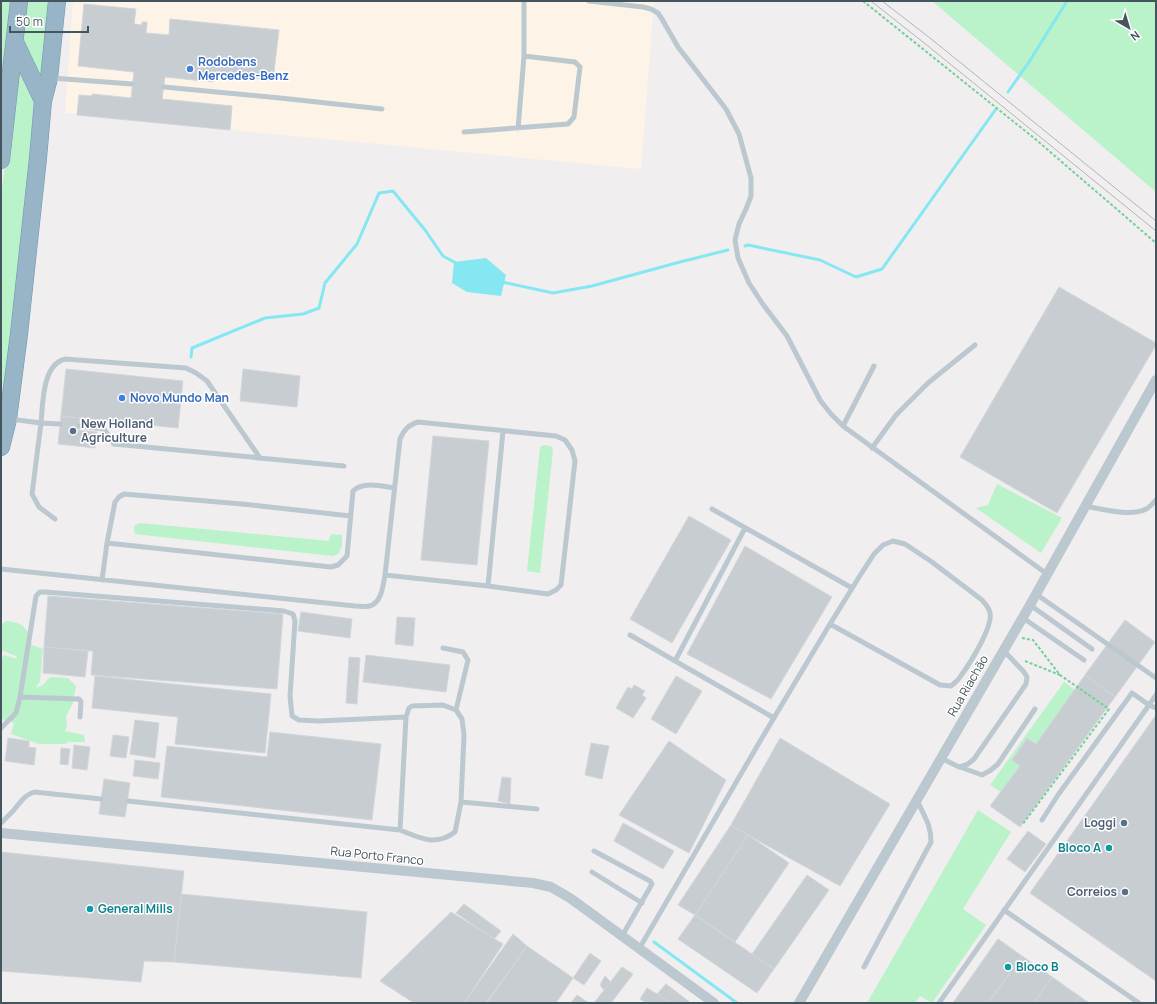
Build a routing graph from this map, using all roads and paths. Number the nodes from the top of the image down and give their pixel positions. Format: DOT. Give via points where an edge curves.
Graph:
graph roads {
  1 [pos="19,1"];
  2 [pos="56,1"];
  3 [pos="524,1"];
  4 [pos="589,1"];
  5 [pos="863,1"];
  6 [pos="15,42"];
  7 [pos="524,56"];
  8 [pos="49,78"];
  9 [pos="132,84"];
  10 [pos="164,87"];
  11 [pos="43,101"];
  12 [pos="382,109"];
  13 [pos="518,129"];
  14 [pos="464,132"];
  15 [pos="1,160"];
  16 [pos="1156,243"];
  17 [pos="975,345"];
  18 [pos="874,366"];
  19 [pos="1156,380"];
  20 [pos="8,419"];
  21 [pos="41,422"];
  22 [pos="60,424"];
  23 [pos="79,426"];
  24 [pos="843,426"];
  25 [pos="503,431"];
  26 [pos="1,447"];
  27 [pos="872,448"];
  28 [pos="260,458"];
  29 [pos="344,466"];
  30 [pos="394,488"];
  31 [pos="1156,500"];
  32 [pos="1084,506"];
  33 [pos="712,509"];
  34 [pos="350,516"];
  35 [pos="55,519"];
  36 [pos="745,528"];
  37 [pos="107,543"];
  38 [pos="1,569"];
  39 [pos="1047,574"];
  40 [pos="384,576"];
  41 [pos="102,580"];
  42 [pos="488,586"];
  43 [pos="852,588"];
  44 [pos="1036,594"];
  45 [pos="1030,605"];
  46 [pos="1022,618"];
  47 [pos="830,624"];
  48 [pos="630,635"];
  49 [pos="1017,638"];
  50 [pos="443,648"];
  51 [pos="1092,649"];
  52 [pos="1003,650"];
  53 [pos="1020,660"];
  54 [pos="1084,660"];
  55 [pos="675,661"];
  56 [pos="1060,675"];
  57 [pos="1156,678"];
  58 [pos="1156,695"];
  59 [pos="20,697"];
  60 [pos="1149,705"];
  61 [pos="1156,708"];
  62 [pos="1035,709"];
  63 [pos="456,710"];
  64 [pos="80,717"];
  65 [pos="406,717"];
  66 [pos="774,718"];
  67 [pos="1,728"];
  68 [pos="941,758"];
  69 [pos="959,767"];
  70 [pos="101,799"];
  71 [pos="917,800"];
  72 [pos="128,801"];
  73 [pos="461,802"];
  74 [pos="537,809"];
  75 [pos="1042,820"];
  76 [pos="1,823"];
  77 [pos="1022,825"];
  78 [pos="400,830"];
  79 [pos="1,833"];
  80 [pos="594,851"];
  81 [pos="592,872"];
  82 [pos="642,903"];
  83 [pos="1004,910"];
  84 [pos="622,936"];
  85 [pos="639,949"];
  86 [pos="864,967"];
  87 [pos="714,1003"];
  88 [pos="799,1003"];
  89 [pos="939,1003"];
  90 [pos="1139,1003"];
  1 -- 6 [label="highway"];
  2 -- 8 [label="highway"];
  3 -- 7 [label="lane"];
  4 -- 24 [label="lane" via="643,7 658,13 678,47 726,109 739,134 752,178 751,196 738,224 738,258 762,303 787,336 820,400"];
  5 -- 16 [label="path" via="1034,138"];
  6 -- 11 [label="highway"];
  6 -- 15 [label="highway"];
  7 -- 13 [label="lane"];
  7 -- 13 [label="lane" via="576,62 580,67 574,117 568,124"];
  8 -- 9 [label="lane"];
  8 -- 11 [label="highway"];
  10 -- 12 [label="lane"];
  11 -- 20 [label="highway"];
  13 -- 14 [label="lane"];
  17 -- 27 [label="lane" via="928,383 896,415"];
  18 -- 24 [label="lane"];
  19 -- 32 [label="street, Rua Riachão"];
  20 -- 21 [label="lane"];
  20 -- 26 [label="highway"];
  21 -- 22 [label="lane"];
  21 -- 28 [label="lane" via="48,376 54,365 61,360 186,368 207,381"];
  21 -- 35 [label="lane" via="32,494 39,507"];
  23 -- 28 [label="lane" via="104,429 114,444"];
  24 -- 27 [label="lane"];
  25 -- 30 [label="lane" via="418,422 412,424 404,430 400,439"];
  25 -- 42 [label="lane"];
  25 -- 42 [label="lane" via="556,436 565,440 572,450 575,461 561,585 548,594"];
  27 -- 39 [label="lane"];
  28 -- 29 [label="lane"];
  30 -- 34 [label="lane" via="370,485 356,488 353,491"];
  30 -- 40 [label="lane"];
  31 -- 32 [label="lane" via="1147,509 1137,512 1108,511"];
  32 -- 39 [label="street, Rua Riachão"];
  33 -- 36 [label="lane"];
  34 -- 37 [label="lane" via="124,494 115,502"];
  34 -- 37 [label="lane" via="347,556 331,567"];
  36 -- 43 [label="lane"];
  36 -- 55 [label="lane"];
  37 -- 41 [label="lane"];
  38 -- 41 [label="lane"];
  39 -- 44 [label="street, Rua Riachão"];
  40 -- 41 [label="lane" via="380,595 370,606"];
  40 -- 42 [label="lane"];
  43 -- 47 [label="lane"];
  43 -- 47 [label="lane" via="874,554 883,545 893,541 905,544 925,557 982,600 988,607 990,622 974,655 959,679 951,686 940,685"];
  44 -- 45 [label="street, Rua Riachão"];
  44 -- 57 [label="lane"];
  45 -- 46 [label="street, Rua Riachão"];
  45 -- 51 [label="lane"];
  46 -- 52 [label="street, Rua Riachão"];
  46 -- 54 [label="lane"];
  47 -- 66 [label="lane"];
  48 -- 55 [label="lane"];
  49 -- 56 [label="path" via="1032,640"];
  50 -- 63 [label="lane" via="463,652 468,660"];
  52 -- 68 [label="street, Rua Riachão"];
  52 -- 69 [label="lane" via="1024,672 1027,677 1026,684 974,759"];
  53 -- 56 [label="path"];
  55 -- 66 [label="lane"];
  56 -- 77 [label="path" via="1109,709"];
  58 -- 60 [label="lane"];
  59 -- 64 [label="lane" via="79,699"];
  59 -- 65 [label="lane" via="36,596 40,592 45,592 284,611 292,614 295,621 290,696 292,716 299,720 319,721"];
  59 -- 67 [label="lane" via="16,713"];
  60 -- 61 [label="lane"];
  60 -- 75 [label="lane" via="1132,693"];
  60 -- 83 [label="lane"];
  62 -- 69 [label="lane" via="998,764 982,774"];
  63 -- 65 [label="lane" via="443,705 416,705 409,708"];
  63 -- 73 [label="lane" via="462,719 464,735"];
  65 -- 78 [label="lane"];
  66 -- 85 [label="lane"];
  68 -- 69 [label="lane"];
  68 -- 71 [label="street, Rua Riachão"];
  70 -- 76 [label="lane" via="34,792 20,800"];
  71 -- 86 [label="lane" via="928,820 932,842"];
  71 -- 88 [label="street, Rua Riachão"];
  72 -- 78 [label="lane"];
  73 -- 74 [label="lane"];
  73 -- 78 [label="lane" via="455,832 448,838 424,840"];
  79 -- 84 [label="street, Rua Porto Franco" via="533,883 551,887 570,898"];
  80 -- 82 [label="lane" via="650,881 651,888"];
  81 -- 82 [label="lane"];
  82 -- 84 [label="lane"];
  83 -- 89 [label="lane"];
  83 -- 90 [label="lane"];
  84 -- 85 [label="street, Rua Porto Franco"];
  85 -- 87 [label="street, Rua Porto Franco"];
}
